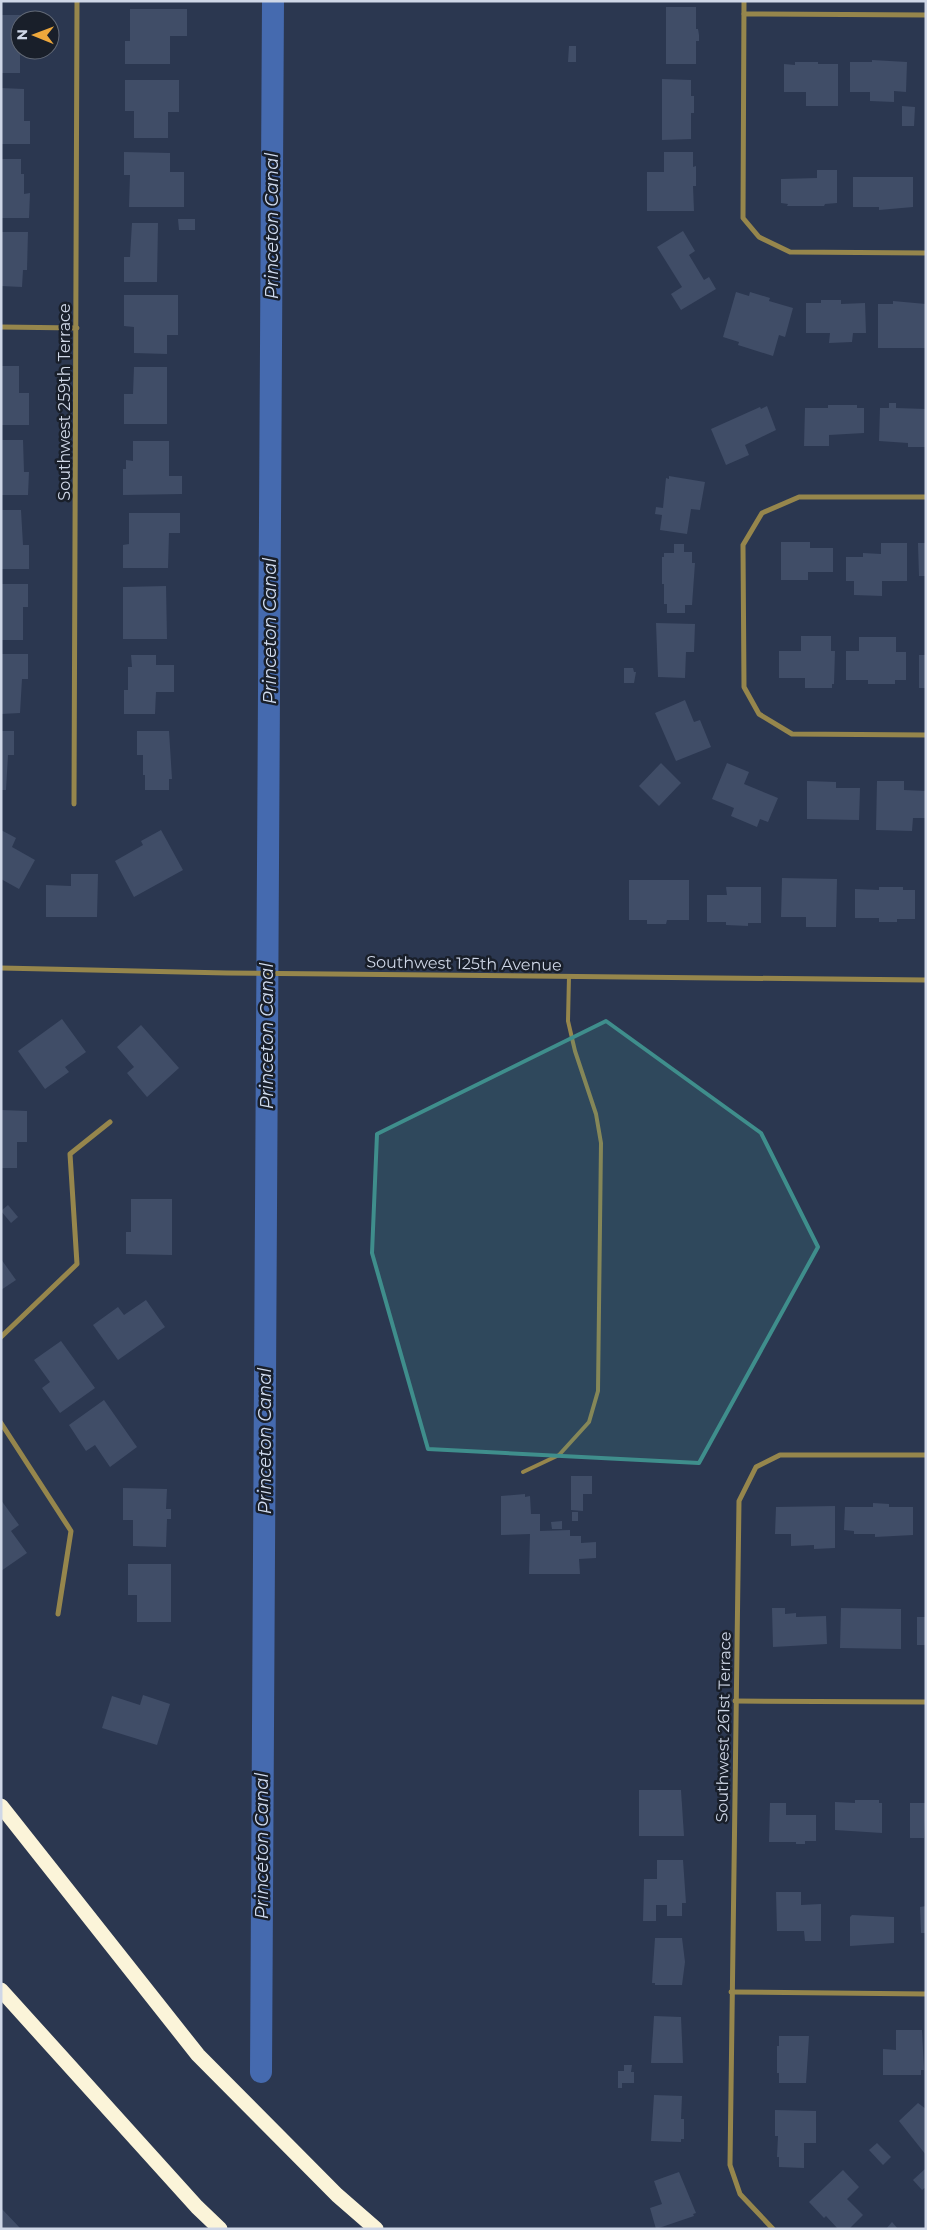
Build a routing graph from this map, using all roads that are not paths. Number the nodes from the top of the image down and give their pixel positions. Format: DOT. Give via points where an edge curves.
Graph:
graph roads {
  1 [pos="77,1"];
  2 [pos="744,1"];
  3 [pos="744,14"];
  4 [pos="926,15"];
  5 [pos="926,253"];
  6 [pos="1,327"];
  7 [pos="77,328"];
  8 [pos="926,497"];
  9 [pos="926,735"];
  10 [pos="74,804"];
  11 [pos="1,968"];
  12 [pos="569,976"];
  13 [pos="926,980"];
  14 [pos="110,1122"];
  15 [pos="1,1337"];
  16 [pos="1,1423"];
  17 [pos="926,1455"];
  18 [pos="523,1472"];
  19 [pos="58,1614"];
  20 [pos="735,1701"];
  21 [pos="926,1702"];
  22 [pos="1,1806"];
  23 [pos="1,1990"];
  24 [pos="731,1992"];
  25 [pos="926,1994"];
  26 [pos="220,2229"];
  27 [pos="376,2229"];
  28 [pos="773,2229"];
  1 -- 7 [label="street, Southwest 259th Terrace"];
  2 -- 3 [label="street"];
  3 -- 4 [label="street"];
  3 -- 5 [label="street" via="743,218 759,237 790,252"];
  6 -- 7 [label="street"];
  7 -- 10 [label="street, Southwest 259th Terrace"];
  8 -- 9 [label="street" via="799,497 762,513 742,545 744,687 759,714 792,734"];
  11 -- 12 [label="street, Southwest 125th Avenue"];
  12 -- 13 [label="street, Southwest 125th Avenue"];
  12 -- 18 [label="lane" via="568,1021 596,1114 600,1143 598,1391 589,1422 560,1455"];
  14 -- 15 [label="street" via="70,1154 78,1264"];
  16 -- 19 [label="street" via="71,1532"];
  17 -- 20 [label="street, Southwest 261st Terrace" via="780,1455 756,1467 739,1501"];
  20 -- 21 [label="street"];
  20 -- 24 [label="street, Southwest 261st Terrace"];
  22 -- 27 [label="highway" via="198,2055 336,2195"];
  23 -- 26 [label="highway"];
  24 -- 25 [label="street"];
  24 -- 28 [label="street, Southwest 261st Terrace" via="730,2165 740,2194"];
}
